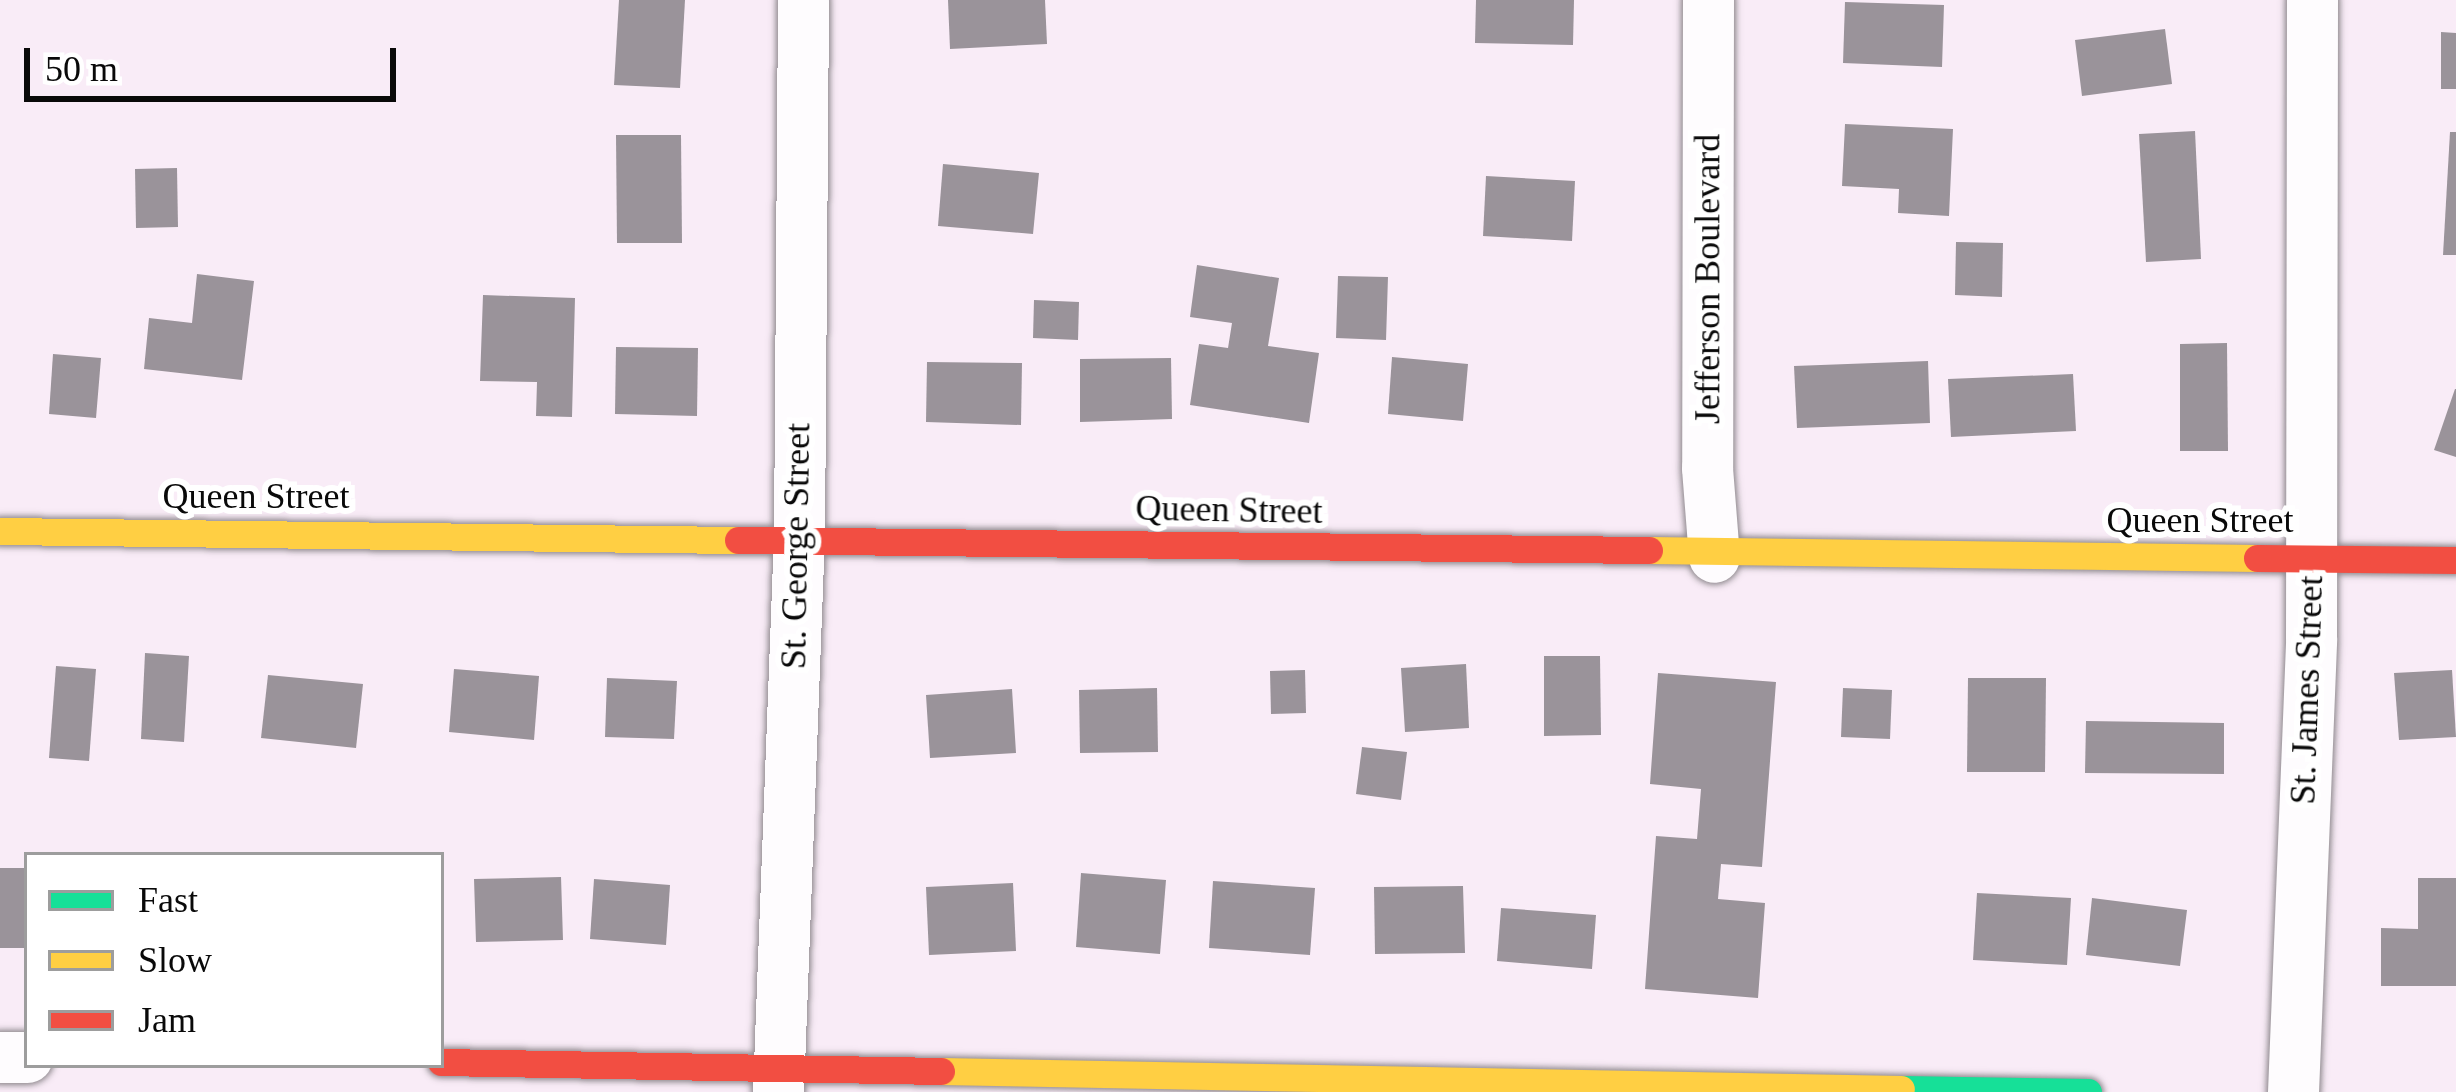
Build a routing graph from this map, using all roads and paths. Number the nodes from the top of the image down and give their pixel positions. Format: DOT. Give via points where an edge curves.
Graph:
graph roads {
  1 [pos="803,0"];
  2 [pos="1708,0"];
  3 [pos="2312,0"];
  4 [pos="0,531"];
  5 [pos="799,536"];
  6 [pos="1714,557"];
  7 [pos="2311,557"];
  8 [pos="2456,560"];
  9 [pos="444,1062"];
  10 [pos="778,1079"];
  11 [pos="2087,1092"];
  12 [pos="2293,1092"];
  1 -- 5 [label="street, St. George Street"];
  2 -- 6 [label="street, Jefferson Boulevard" via="1707,468"];
  3 -- 7 [label="street, St. James Street"];
  4 -- 5 [label="main road, Queen Street"];
  5 -- 6 [label="main road, Queen Street"];
  5 -- 10 [label="street, St. George Street"];
  6 -- 7 [label="main road, Queen Street"];
  7 -- 8 [label="main road, Queen Street"];
  7 -- 12 [label="street, St. James Street"];
  9 -- 10 [label="main road"];
  10 -- 11 [label="main road"];
}
